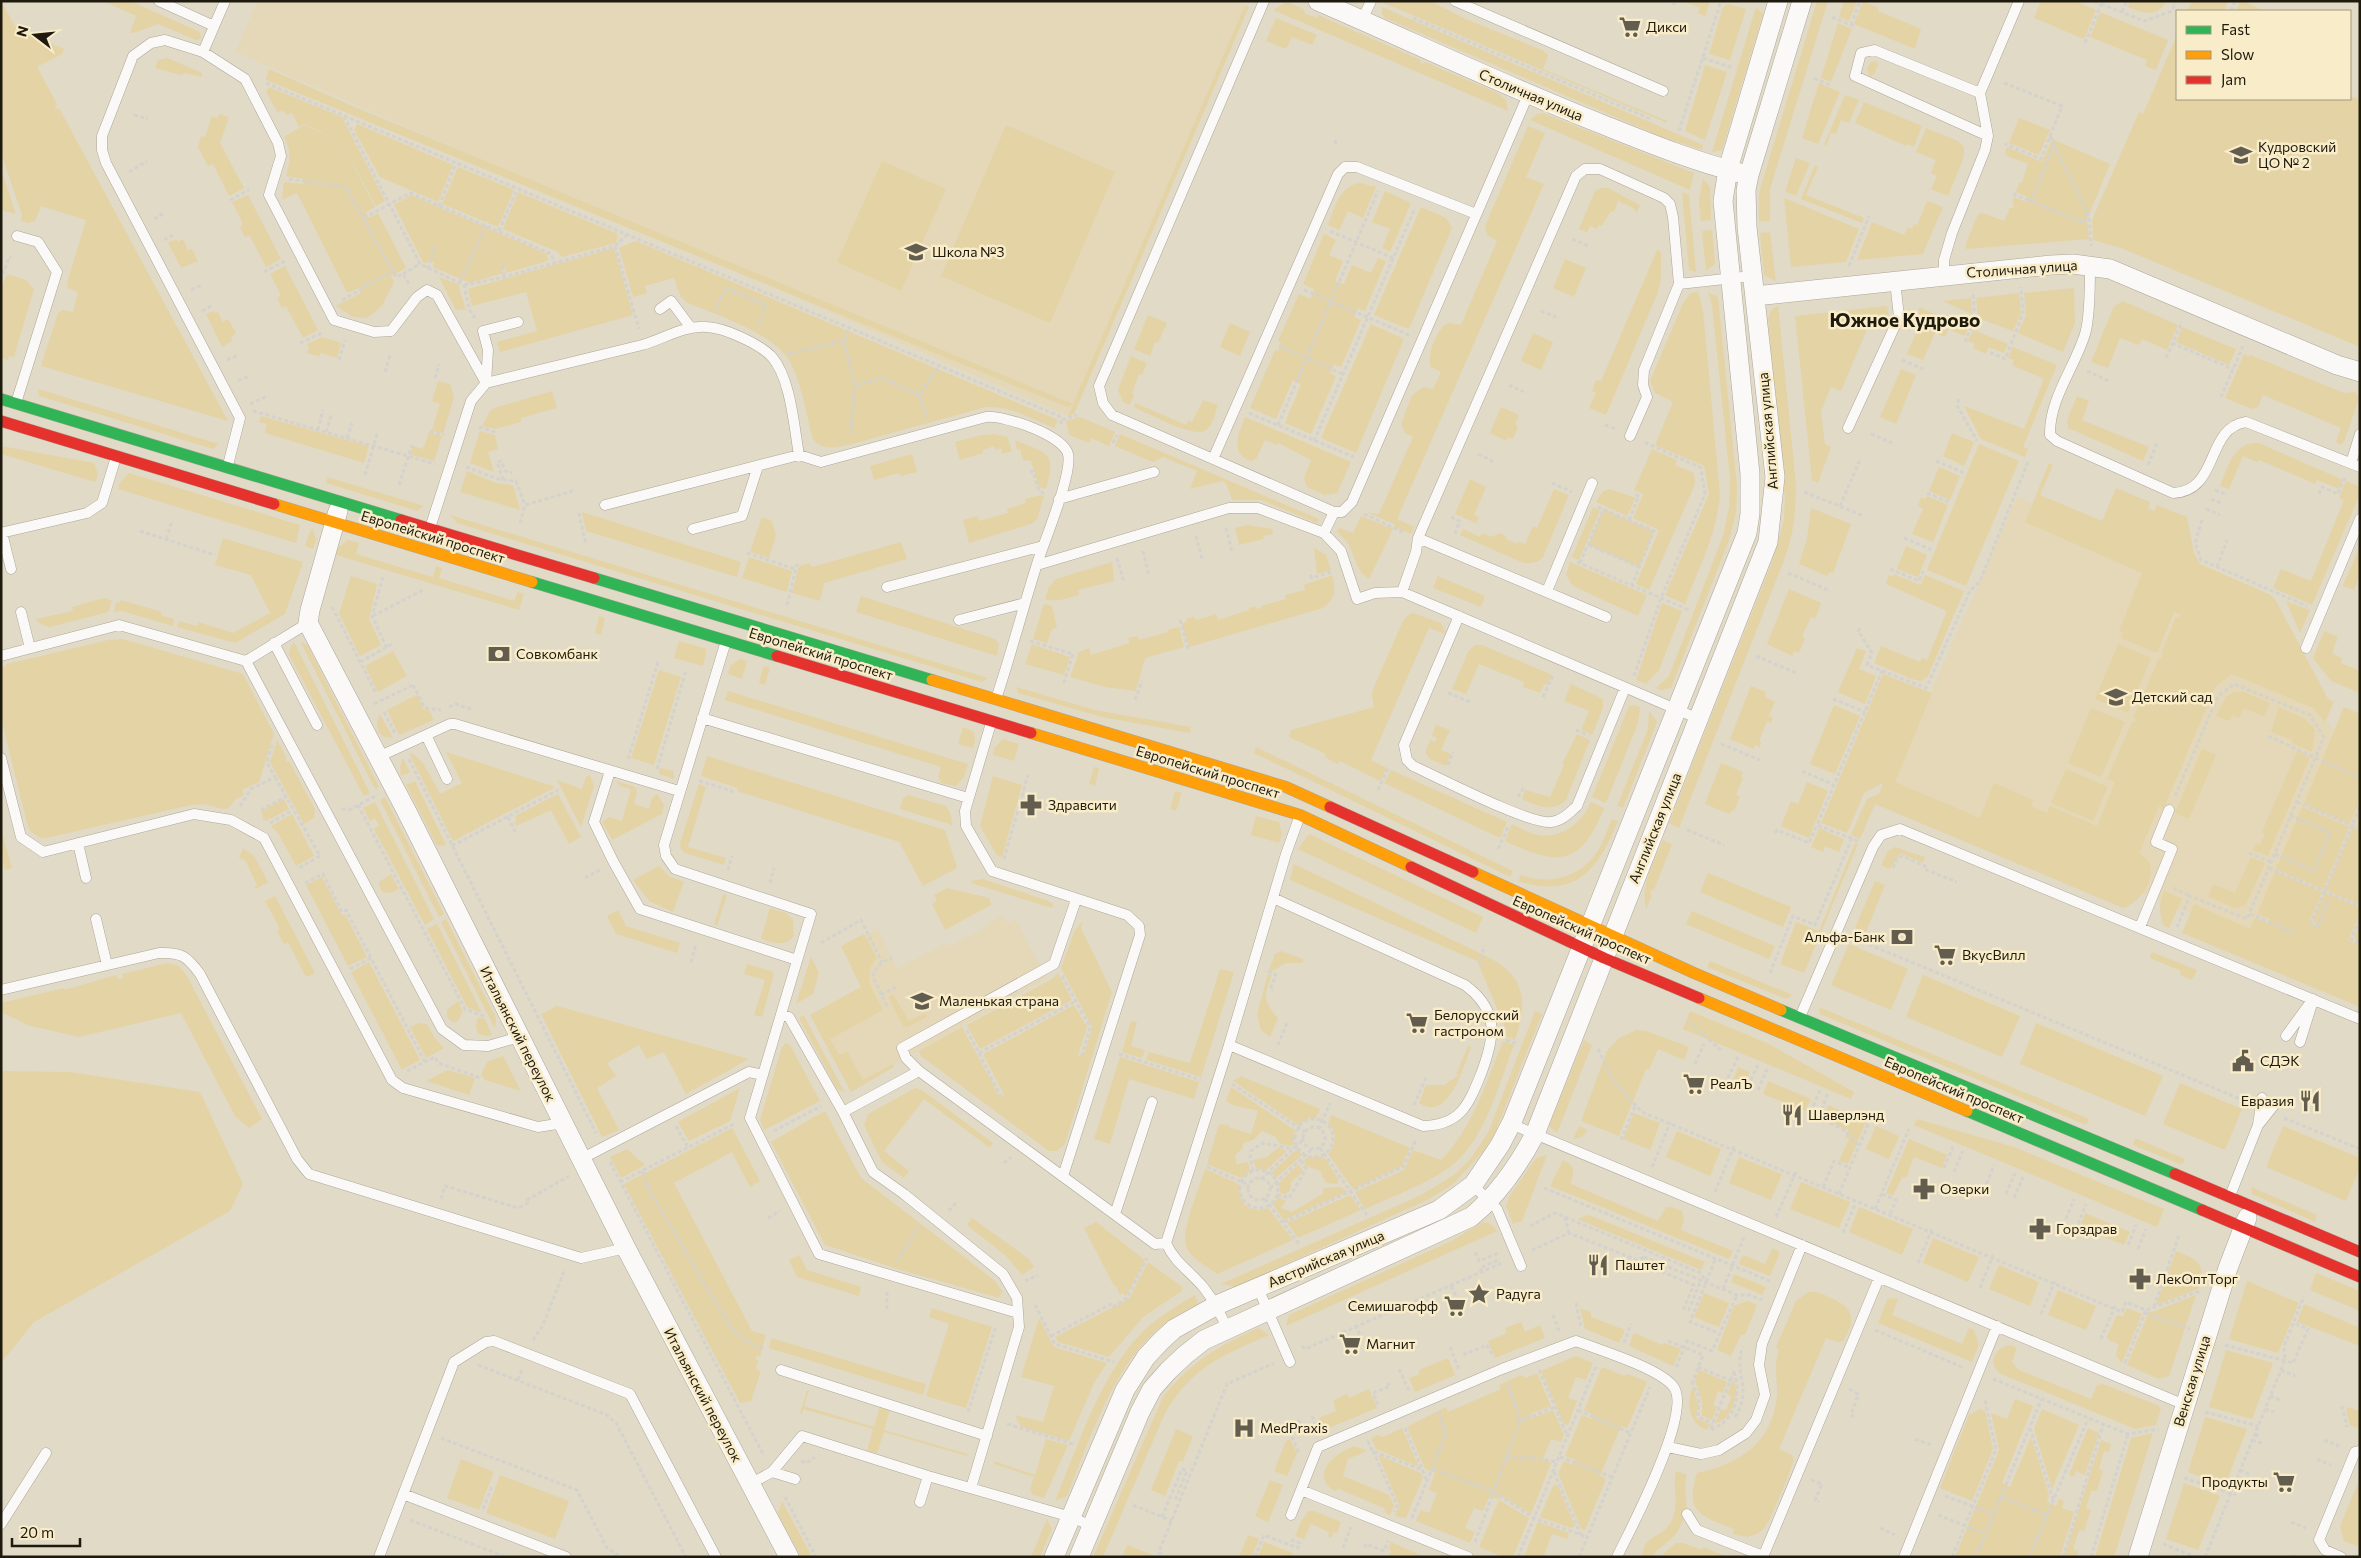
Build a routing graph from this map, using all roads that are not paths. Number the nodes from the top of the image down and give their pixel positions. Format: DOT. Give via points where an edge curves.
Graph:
graph roads {
  1 [pos="159,1"];
  2 [pos="225,1"];
  3 [pos="1264,1"];
  4 [pos="1318,1"];
  5 [pos="1371,1"];
  6 [pos="1454,1"];
  7 [pos="2019,1"];
  8 [pos="1787,4"];
  9 [pos="1362,20"];
  10 [pos="214,26"];
  11 [pos="203,52"];
  12 [pos="1663,91"];
  13 [pos="1980,93"];
  14 [pos="1528,95"];
  15 [pos="1988,136"];
  16 [pos="1728,170"];
  17 [pos="1749,175"];
  18 [pos="1476,214"];
  19 [pos="17,236"];
  20 [pos="2090,266"];
  21 [pos="1944,275"];
  22 [pos="1752,276"];
  23 [pos="1730,278"];
  24 [pos="1895,281"];
  25 [pos="1679,284"];
  26 [pos="1755,296"];
  27 [pos="660,309"];
  28 [pos="518,322"];
  29 [pos="691,328"];
  30 [pos="2360,372"];
  31 [pos="486,382"];
  32 [pos="1,399"];
  33 [pos="16,403"];
  34 [pos="6,422"];
  35 [pos="1848,428"];
  36 [pos="2360,434"];
  37 [pos="123,435"];
  38 [pos="1630,436"];
  39 [pos="117,455"];
  40 [pos="799,456"];
  41 [pos="1213,459"];
  42 [pos="2356,465"];
  43 [pos="227,466"];
  44 [pos="758,466"];
  45 [pos="1154,472"];
  46 [pos="1592,483"];
  47 [pos="221,487"];
  48 [pos="1059,499"];
  49 [pos="341,501"];
  50 [pos="605,505"];
  51 [pos="1334,512"];
  52 [pos="2360,519"];
  53 [pos="335,522"];
  54 [pos="430,528"];
  55 [pos="693,529"];
  56 [pos="2,533"];
  57 [pos="1324,533"];
  58 [pos="1414,537"];
  59 [pos="1043,546"];
  60 [pos="424,550"];
  61 [pos="1037,565"];
  62 [pos="11,569"];
  63 [pos="887,587"];
  64 [pos="1547,591"];
  65 [pos="1402,592"];
  66 [pos="1025,603"];
  67 [pos="21,612"];
  68 [pos="1459,616"];
  69 [pos="1606,617"];
  70 [pos="733,619"];
  71 [pos="959,620"];
  72 [pos="308,623"];
  73 [pos="726,641"];
  74 [pos="274,643"];
  75 [pos="30,648"];
  76 [pos="2306,648"];
  77 [pos="1,656"];
  78 [pos="246,661"];
  79 [pos="1625,688"];
  80 [pos="994,710"];
  81 [pos="1677,710"];
  82 [pos="702,718"];
  83 [pos="1699,719"];
  84 [pos="317,725"];
  85 [pos="426,735"];
  86 [pos="378,757"];
  87 [pos="1,758"];
  88 [pos="610,771"];
  89 [pos="447,779"];
  90 [pos="679,791"];
  91 [pos="1308,795"];
  92 [pos="968,798"];
  93 [pos="2169,810"];
  94 [pos="1300,815"];
  95 [pos="78,843"];
  96 [pos="86,878"];
  97 [pos="1273,898"];
  98 [pos="1076,900"];
  99 [pos="96,919"];
  100 [pos="1590,926"];
  101 [pos="2140,927"];
  102 [pos="1612,936"];
  103 [pos="1581,948"];
  104 [pos="1604,958"];
  105 [pos="797,960"];
  106 [pos="107,965"];
  107 [pos="1,990"];
  108 [pos="2313,999"];
  109 [pos="781,1015"];
  110 [pos="1800,1018"];
  111 [pos="2360,1019"];
  112 [pos="2286,1036"];
  113 [pos="519,1037"];
  114 [pos="1792,1037"];
  115 [pos="2300,1042"];
  116 [pos="1229,1045"];
  117 [pos="919,1071"];
  118 [pos="763,1075"];
  119 [pos="2262,1098"];
  120 [pos="1152,1102"];
  121 [pos="2275,1104"];
  122 [pos="843,1112"];
  123 [pos="563,1123"];
  124 [pos="1511,1124"];
  125 [pos="2258,1125"];
  126 [pos="1534,1134"];
  127 [pos="578,1166"];
  128 [pos="1064,1176"];
  129 [pos="1473,1185"];
  130 [pos="2230,1197"];
  131 [pos="1490,1202"];
  132 [pos="2251,1206"];
  133 [pos="1115,1214"];
  134 [pos="2220,1218"];
  135 [pos="2243,1228"];
  136 [pos="1160,1244"];
  137 [pos="1802,1245"];
  138 [pos="626,1248"];
  139 [pos="2360,1252"];
  140 [pos="1521,1266"];
  141 [pos="2360,1277"];
  142 [pos="1879,1278"];
  143 [pos="1258,1288"];
  144 [pos="1217,1305"];
  145 [pos="1268,1310"];
  146 [pos="1018,1313"];
  147 [pos="1997,1326"];
  148 [pos="1227,1329"];
  149 [pos="1290,1362"];
  150 [pos="781,1370"];
  151 [pos="2193,1408"];
  152 [pos="987,1436"];
  153 [pos="1668,1447"];
  154 [pos="2360,1451"];
  155 [pos="46,1453"];
  156 [pos="772,1472"];
  157 [pos="928,1476"];
  158 [pos="795,1478"];
  159 [pos="750,1484"];
  160 [pos="971,1488"];
  161 [pos="1301,1490"];
  162 [pos="403,1494"];
  163 [pos="920,1502"];
  164 [pos="1687,1514"];
  165 [pos="1291,1515"];
  166 [pos="1071,1517"];
  167 [pos="1,1524"];
  168 [pos="1092,1526"];
  169 [pos="1763,1556"];
  170 [pos="379,1557"];
  171 [pos="566,1557"];
  172 [pos="716,1557"];
  173 [pos="789,1557"];
  174 [pos="1054,1557"];
  175 [pos="1079,1557"];
  176 [pos="1468,1557"];
  177 [pos="1617,1557"];
  178 [pos="1904,1557"];
  179 [pos="2138,1557"];
  180 [pos="2341,1557"];
  1 -- 10 [label="lane"];
  2 -- 10 [label="lane"];
  3 -- 41 [label="lane" via="1099,386 1103,404 1112,415"];
  4 -- 9 [label="street, Столичная улица"];
  5 -- 9 [label="lane"];
  6 -- 12 [label="lane"];
  7 -- 13 [label="lane"];
  8 -- 16 [label="street, Английская улица"];
  8 -- 17 [label="street, Английская улица"];
  9 -- 14 [label="street, Столичная улица"];
  10 -- 11 [label="lane"];
  11 -- 31 [label="lane" via="245,79 278,143 281,156 269,195 334,320 374,332 391,331 417,297 427,290 437,295"];
  11 -- 43 [label="lane" via="165,40 151,43 133,56 102,136 102,150 240,418"];
  13 -- 15 [label="lane"];
  13 -- 15 [label="lane" via="1874,50 1861,53 1855,76"];
  14 -- 16 [label="street, Столичная улица" via="1672,152"];
  14 -- 18 [label="lane"];
  15 -- 21 [label="lane" via="1981,166 1952,233 1944,260"];
  16 -- 17 [label="street, Столичная улица"];
  16 -- 23 [label="street, Английская улица" via="1723,201"];
  17 -- 22 [label="street, Английская улица" via="1745,206"];
  18 -- 41 [label="lane" via="1357,167 1345,167 1338,174"];
  18 -- 51 [label="lane" via="1352,502 1342,512"];
  19 -- 33 [label="lane" via="38,242 57,272"];
  20 -- 21 [label="street, Столичная улица" via="2051,265"];
  20 -- 30 [label="street, Столичная улица" via="2110,269"];
  20 -- 42 [label="lane" via="2086,333 2050,423 2050,435 2057,441 2174,493 2184,492 2205,475 2222,435 2237,423 2253,423"];
  21 -- 24 [label="street, Столичная улица"];
  22 -- 23 [label="lane"];
  22 -- 26 [label="street, Английская улица"];
  23 -- 25 [label="lane"];
  23 -- 81 [label="street, Английская улица" via="1750,474 1750,514 1747,533"];
  24 -- 26 [label="street, Столичная улица"];
  24 -- 35 [label="lane" via="1898,317"];
  25 -- 38 [label="lane" via="1644,370 1642,385 1647,397"];
  25 -- 58 [label="lane" via="1670,204 1664,198 1600,169 1585,169 1576,176"];
  26 -- 83 [label="street, Английская улица" via="1775,477 1771,525 1762,559"];
  27 -- 29 [label="lane" via="671,301"];
  28 -- 31 [label="lane" via="483,331 488,350"];
  29 -- 31 [label="lane" via="643,344"];
  29 -- 40 [label="lane" via="708,327 762,348 773,358 784,377"];
  31 -- 54 [label="lane" via="471,401"];
  32 -- 33 [label="street, Европейский проспект"];
  33 -- 34 [label="lane"];
  33 -- 37 [label="street, Европейский проспект"];
  34 -- 39 [label="street, Европейский проспект"];
  36 -- 42 [label="lane"];
  37 -- 39 [label="lane"];
  37 -- 43 [label="street, Европейский проспект"];
  39 -- 47 [label="street, Европейский проспект"];
  39 -- 56 [label="lane" via="102,502 88,513"];
  40 -- 44 [label="lane"];
  40 -- 48 [label="lane" via="821,462 996,416 1060,441 1068,454 1069,465"];
  41 -- 51 [label="lane"];
  43 -- 47 [label="lane"];
  43 -- 49 [label="street, Европейский проспект"];
  44 -- 50 [label="lane"];
  44 -- 55 [label="lane" via="742,516"];
  45 -- 48 [label="lane"];
  46 -- 64 [label="lane"];
  47 -- 53 [label="street, Европейский проспект"];
  48 -- 59 [label="lane"];
  49 -- 53 [label="street"];
  49 -- 54 [label="street, Европейский проспект"];
  51 -- 57 [label="lane"];
  52 -- 76 [label="lane"];
  53 -- 60 [label="street, Европейский проспект"];
  53 -- 72 [label="street"];
  54 -- 60 [label="lane"];
  54 -- 70 [label="street, Европейский проспект"];
  56 -- 62 [label="lane"];
  57 -- 61 [label="lane" via="1258,508 1229,508"];
  57 -- 65 [label="lane" via="1341,551 1357,599 1375,593"];
  58 -- 64 [label="lane"];
  58 -- 65 [label="lane" via="1416,552"];
  59 -- 61 [label="lane"];
  59 -- 63 [label="lane"];
  60 -- 73 [label="street, Европейский проспект"];
  61 -- 66 [label="lane"];
  64 -- 69 [label="lane"];
  65 -- 68 [label="lane"];
  66 -- 71 [label="lane"];
  66 -- 80 [label="lane"];
  67 -- 75 [label="lane"];
  68 -- 79 [label="lane"];
  68 -- 79 [label="lane" via="1404,745 1407,760 1412,766 1531,819 1553,822 1576,806"];
  70 -- 73 [label="lane"];
  70 -- 80 [label="street, Европейский проспект"];
  72 -- 74 [label="lane"];
  72 -- 86 [label="street, Итальянский переулок"];
  73 -- 80 [label="street, Европейский проспект"];
  73 -- 82 [label="lane"];
  74 -- 78 [label="lane"];
  74 -- 84 [label="lane"];
  75 -- 77 [label="lane"];
  75 -- 78 [label="lane" via="119,625"];
  78 -- 113 [label="lane" via="442,1029 464,1045 488,1046"];
  79 -- 81 [label="lane"];
  80 -- 91 [label="street, Европейский проспект"];
  80 -- 92 [label="lane"];
  80 -- 94 [label="street, Европейский проспект"];
  81 -- 83 [label="lane"];
  81 -- 100 [label="street, Английская улица"];
  82 -- 90 [label="lane"];
  82 -- 92 [label="lane"];
  83 -- 102 [label="street, Английская улица"];
  85 -- 86 [label="lane"];
  85 -- 88 [label="lane" via="455,724"];
  85 -- 89 [label="lane"];
  86 -- 113 [label="street, Итальянский переулок"];
  87 -- 95 [label="lane" via="20,837 43,852"];
  88 -- 90 [label="lane"];
  88 -- 105 [label="lane" via="594,822 640,909"];
  90 -- 105 [label="lane" via="664,845 670,864 686,874 811,914"];
  91 -- 94 [label="lane"];
  91 -- 100 [label="street, Европейский проспект"];
  92 -- 98 [label="lane" via="966,826 992,872"];
  93 -- 101 [label="lane" via="2156,842 2172,849"];
  94 -- 97 [label="lane"];
  94 -- 103 [label="street, Европейский проспект"];
  95 -- 96 [label="lane"];
  95 -- 123 [label="lane" via="194,814 230,820 264,838 392,1080 403,1088 538,1127"];
  97 -- 116 [label="lane"];
  97 -- 116 [label="lane" via="1465,985 1481,998 1487,1008 1493,1027 1489,1052 1470,1100 1461,1113 1450,1122 1423,1126"];
  98 -- 117 [label="lane" via="1054,964 902,1048 906,1058"];
  98 -- 128 [label="lane" via="1127,915 1139,926 1140,936"];
  99 -- 106 [label="lane"];
  100 -- 102 [label="street, Европейский проспект"];
  100 -- 103 [label="street, Английская улица"];
  101 -- 108 [label="lane"];
  101 -- 110 [label="lane" via="1900,829 1881,835 1873,847"];
  102 -- 104 [label="street, Английская улица"];
  102 -- 110 [label="street, Европейский проспект"];
  103 -- 104 [label="street, Европейский проспект"];
  103 -- 124 [label="street, Австрийская улица"];
  104 -- 114 [label="street, Европейский проспект"];
  104 -- 126 [label="street, Австрийская улица"];
  105 -- 109 [label="lane"];
  106 -- 107 [label="lane"];
  106 -- 138 [label="lane" via="175,952 190,960 297,1159 310,1174 581,1258"];
  108 -- 111 [label="lane"];
  108 -- 112 [label="lane"];
  108 -- 115 [label="lane"];
  109 -- 118 [label="lane"];
  109 -- 122 [label="lane" via="789,1017"];
  110 -- 114 [label="lane"];
  110 -- 130 [label="street, Европейский проспект"];
  113 -- 123 [label="street, Итальянский переулок"];
  114 -- 134 [label="street, Европейский проспект"];
  116 -- 136 [label="lane"];
  117 -- 122 [label="lane"];
  117 -- 128 [label="lane"];
  118 -- 127 [label="lane" via="749,1072"];
  118 -- 146 [label="lane" via="750,1118 819,1254"];
  119 -- 125 [label="lane"];
  120 -- 133 [label="lane"];
  121 -- 125 [label="lane"];
  122 -- 146 [label="lane" via="873,1172 1003,1274 1017,1298"];
  123 -- 127 [label="street, Итальянский переулок"];
  124 -- 126 [label="lane"];
  124 -- 129 [label="street, Австрийская улица"];
  125 -- 130 [label="lane"];
  126 -- 131 [label="street, Австрийская улица" via="1521,1159"];
  126 -- 137 [label="lane"];
  127 -- 138 [label="street, Итальянский переулок"];
  128 -- 133 [label="lane"];
  129 -- 131 [label="lane"];
  129 -- 143 [label="street, Австрийская улица" via="1439,1210"];
  130 -- 132 [label="street, Европейский проспект"];
  130 -- 134 [label="lane"];
  131 -- 140 [label="lane" via="1497,1209"];
  131 -- 145 [label="street, Австрийская улица" via="1471,1217"];
  132 -- 135 [label="street, Венская улица"];
  132 -- 139 [label="street, Европейский проспект"];
  133 -- 136 [label="lane"];
  134 -- 135 [label="street, Европейский проспект"];
  135 -- 141 [label="street, Европейский проспект"];
  135 -- 151 [label="street, Венская улица" via="2228,1268"];
  136 -- 144 [label="lane"];
  137 -- 142 [label="lane"];
  137 -- 153 [label="lane" via="1762,1344 1760,1364 1765,1394 1756,1420 1746,1433 1719,1450 1701,1454"];
  138 -- 159 [label="street, Итальянский переулок"];
  142 -- 147 [label="lane"];
  142 -- 169 [label="lane"];
  143 -- 144 [label="street, Австрийская улица"];
  143 -- 145 [label="lane"];
  144 -- 148 [label="lane"];
  144 -- 166 [label="street, Австрийская улица" via="1174,1329 1134,1374 1124,1390"];
  145 -- 148 [label="street, Австрийская улица"];
  145 -- 149 [label="lane"];
  146 -- 152 [label="lane" via="1019,1327"];
  147 -- 151 [label="lane"];
  147 -- 178 [label="lane"];
  148 -- 168 [label="street, Австрийская улица" via="1184,1355 1152,1389"];
  150 -- 152 [label="lane"];
  151 -- 179 [label="street, Венская улица"];
  152 -- 160 [label="lane"];
  153 -- 161 [label="lane" via="1678,1414 1679,1394 1655,1374 1576,1341 1318,1447"];
  153 -- 177 [label="lane"];
  154 -- 180 [label="lane" via="2355,1452 2319,1540 2325,1550"];
  155 -- 167 [label="lane"];
  156 -- 157 [label="lane" via="802,1436"];
  156 -- 158 [label="lane"];
  156 -- 159 [label="lane"];
  157 -- 160 [label="lane"];
  157 -- 163 [label="lane"];
  159 -- 173 [label="street, Итальянский переулок"];
  160 -- 166 [label="lane"];
  161 -- 165 [label="lane"];
  161 -- 176 [label="lane"];
  162 -- 170 [label="lane"];
  162 -- 171 [label="lane"];
  162 -- 172 [label="lane" via="454,1362 486,1342 494,1341 630,1394"];
  164 -- 169 [label="lane" via="1697,1530"];
  166 -- 168 [label="lane"];
  166 -- 174 [label="street, Австрийская улица"];
  168 -- 175 [label="street, Австрийская улица"];
}
